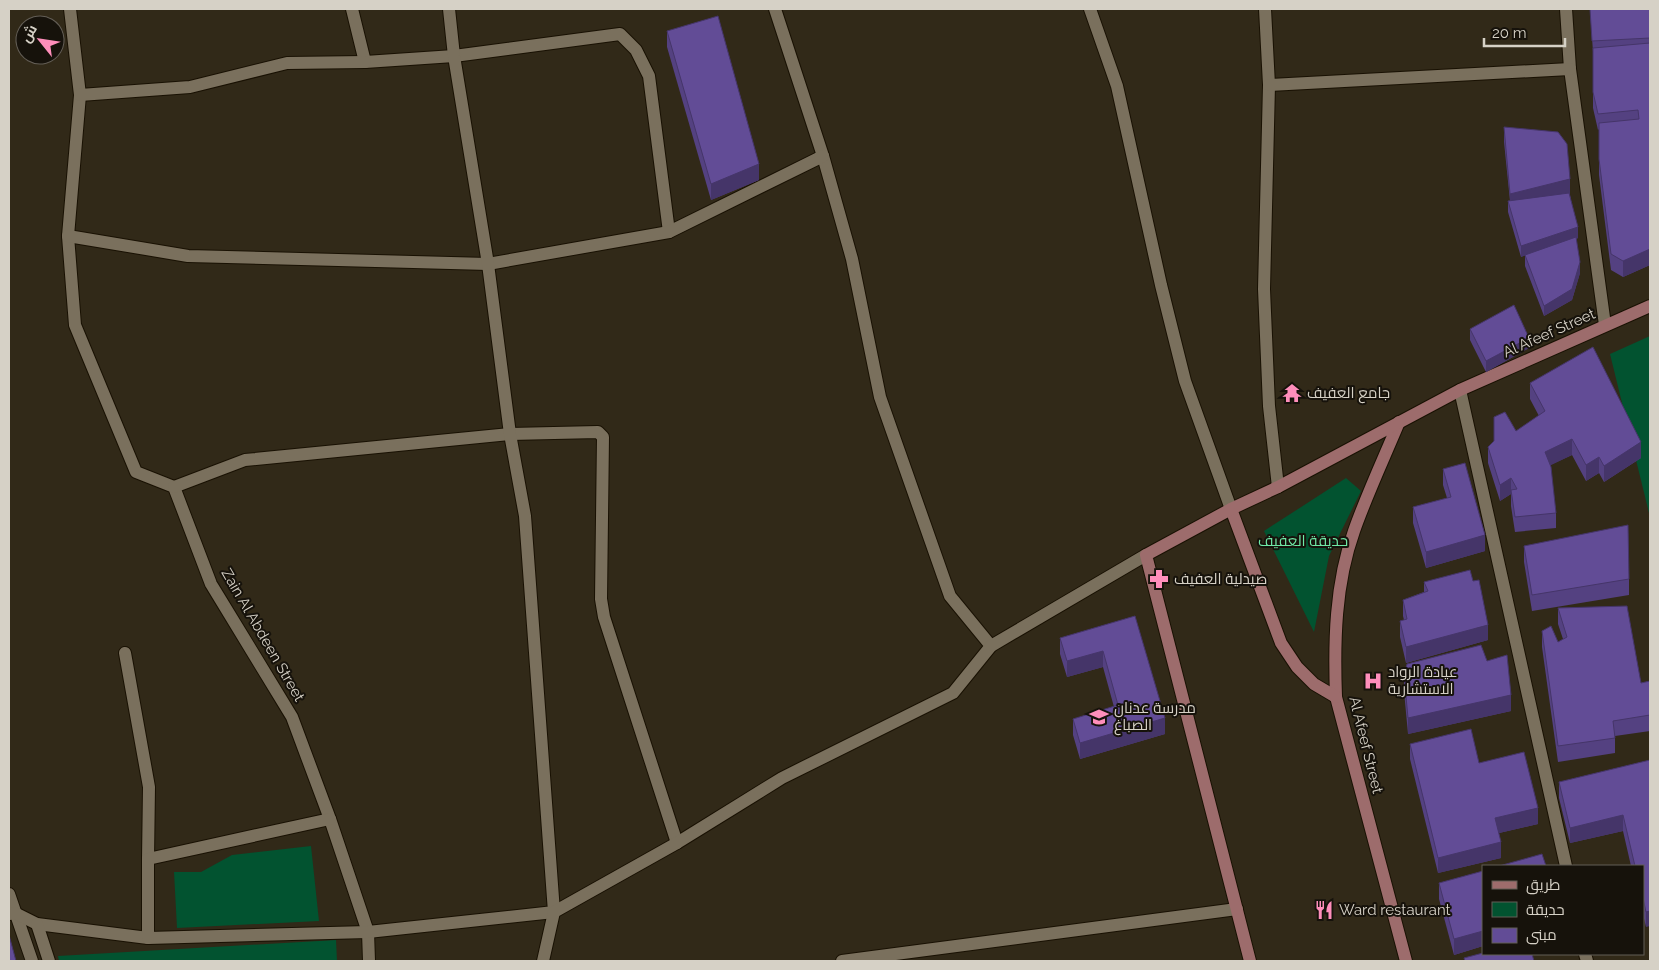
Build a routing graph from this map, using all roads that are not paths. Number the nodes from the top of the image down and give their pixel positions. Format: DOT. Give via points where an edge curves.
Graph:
graph roads {
  1 [pos="70,9"];
  2 [pos="352,9"];
  3 [pos="449,9"];
  4 [pos="775,9"];
  5 [pos="1090,9"];
  6 [pos="1266,9"];
  7 [pos="1566,9"];
  8 [pos="454,56"];
  9 [pos="365,62"];
  10 [pos="1570,69"];
  11 [pos="1269,85"];
  12 [pos="80,95"];
  13 [pos="824,156"];
  14 [pos="669,232"];
  15 [pos="68,236"];
  16 [pos="488,264"];
  17 [pos="1650,306"];
  18 [pos="1605,325"];
  19 [pos="1460,390"];
  20 [pos="1399,422"];
  21 [pos="510,434"];
  22 [pos="174,487"];
  23 [pos="1278,487"];
  24 [pos="1231,509"];
  25 [pos="1146,555"];
  26 [pos="991,646"];
  27 [pos="125,653"];
  28 [pos="1336,697"];
  29 [pos="330,820"];
  30 [pos="677,843"];
  31 [pos="148,859"];
  32 [pos="1566,865"];
  33 [pos="9,894"];
  34 [pos="1237,909"];
  35 [pos="554,912"];
  36 [pos="12,913"];
  37 [pos="37,924"];
  38 [pos="368,932"];
  39 [pos="148,938"];
  40 [pos="32,961"];
  41 [pos="49,961"];
  42 [pos="369,961"];
  43 [pos="543,961"];
  44 [pos="842,961"];
  45 [pos="1250,961"];
  46 [pos="1406,961"];
  1 -- 12 [label="street"];
  2 -- 9 [label="street"];
  3 -- 8 [label="street"];
  4 -- 13 [label="street"];
  5 -- 24 [label="street" via="1117,86 1185,381"];
  6 -- 11 [label="street"];
  7 -- 10 [label="street"];
  8 -- 9 [label="street"];
  8 -- 14 [label="street" via="620,34 636,50 649,76"];
  8 -- 16 [label="street"];
  9 -- 12 [label="street" via="286,63 190,87"];
  10 -- 11 [label="street"];
  10 -- 18 [label="street"];
  11 -- 23 [label="street" via="1264,289 1269,406"];
  12 -- 15 [label="street"];
  13 -- 14 [label="street"];
  13 -- 26 [label="street" via="852,259 880,397 950,596"];
  14 -- 16 [label="street"];
  15 -- 16 [label="street" via="188,256"];
  15 -- 22 [label="street" via="75,325 119,433 136,472"];
  16 -- 21 [label="street"];
  17 -- 18 [label="main road, Al Afeef Street"];
  18 -- 19 [label="main road, Al Afeef Street"];
  19 -- 20 [label="main road, Al Afeef Street"];
  19 -- 32 [label="street"];
  20 -- 23 [label="main road, Al Afeef Street"];
  20 -- 28 [label="main road, Al Afeef Street" via="1353,532 1343,573 1334,656"];
  21 -- 22 [label="street" via="245,460"];
  21 -- 30 [label="street" via="598,432 603,437 601,599 604,617"];
  21 -- 35 [label="street" via="525,516"];
  22 -- 29 [label="street, Zain Al Abdeen Street" via="211,584 292,717"];
  23 -- 24 [label="main road, Al Afeef Street"];
  24 -- 25 [label="main road, Al Afeef Street"];
  24 -- 28 [label="main road" via="1281,643 1297,667 1314,684"];
  25 -- 26 [label="street"];
  25 -- 34 [label="main road"];
  26 -- 30 [label="street" via="953,693 782,778"];
  27 -- 31 [label="street" via="149,787"];
  28 -- 46 [label="main road, Al Afeef Street"];
  29 -- 31 [label="street"];
  29 -- 38 [label="street, Zain Al Abdeen Street"];
  30 -- 35 [label="street"];
  31 -- 39 [label="street"];
  33 -- 36 [label="street"];
  34 -- 44 [label="street"];
  34 -- 45 [label="main road"];
  35 -- 38 [label="street"];
  35 -- 43 [label="street"];
  36 -- 37 [label="street"];
  36 -- 40 [label="street"];
  37 -- 39 [label="street"];
  37 -- 41 [label="street"];
  38 -- 39 [label="street"];
  38 -- 42 [label="street, Zain Al Abdeen Street"];
}
